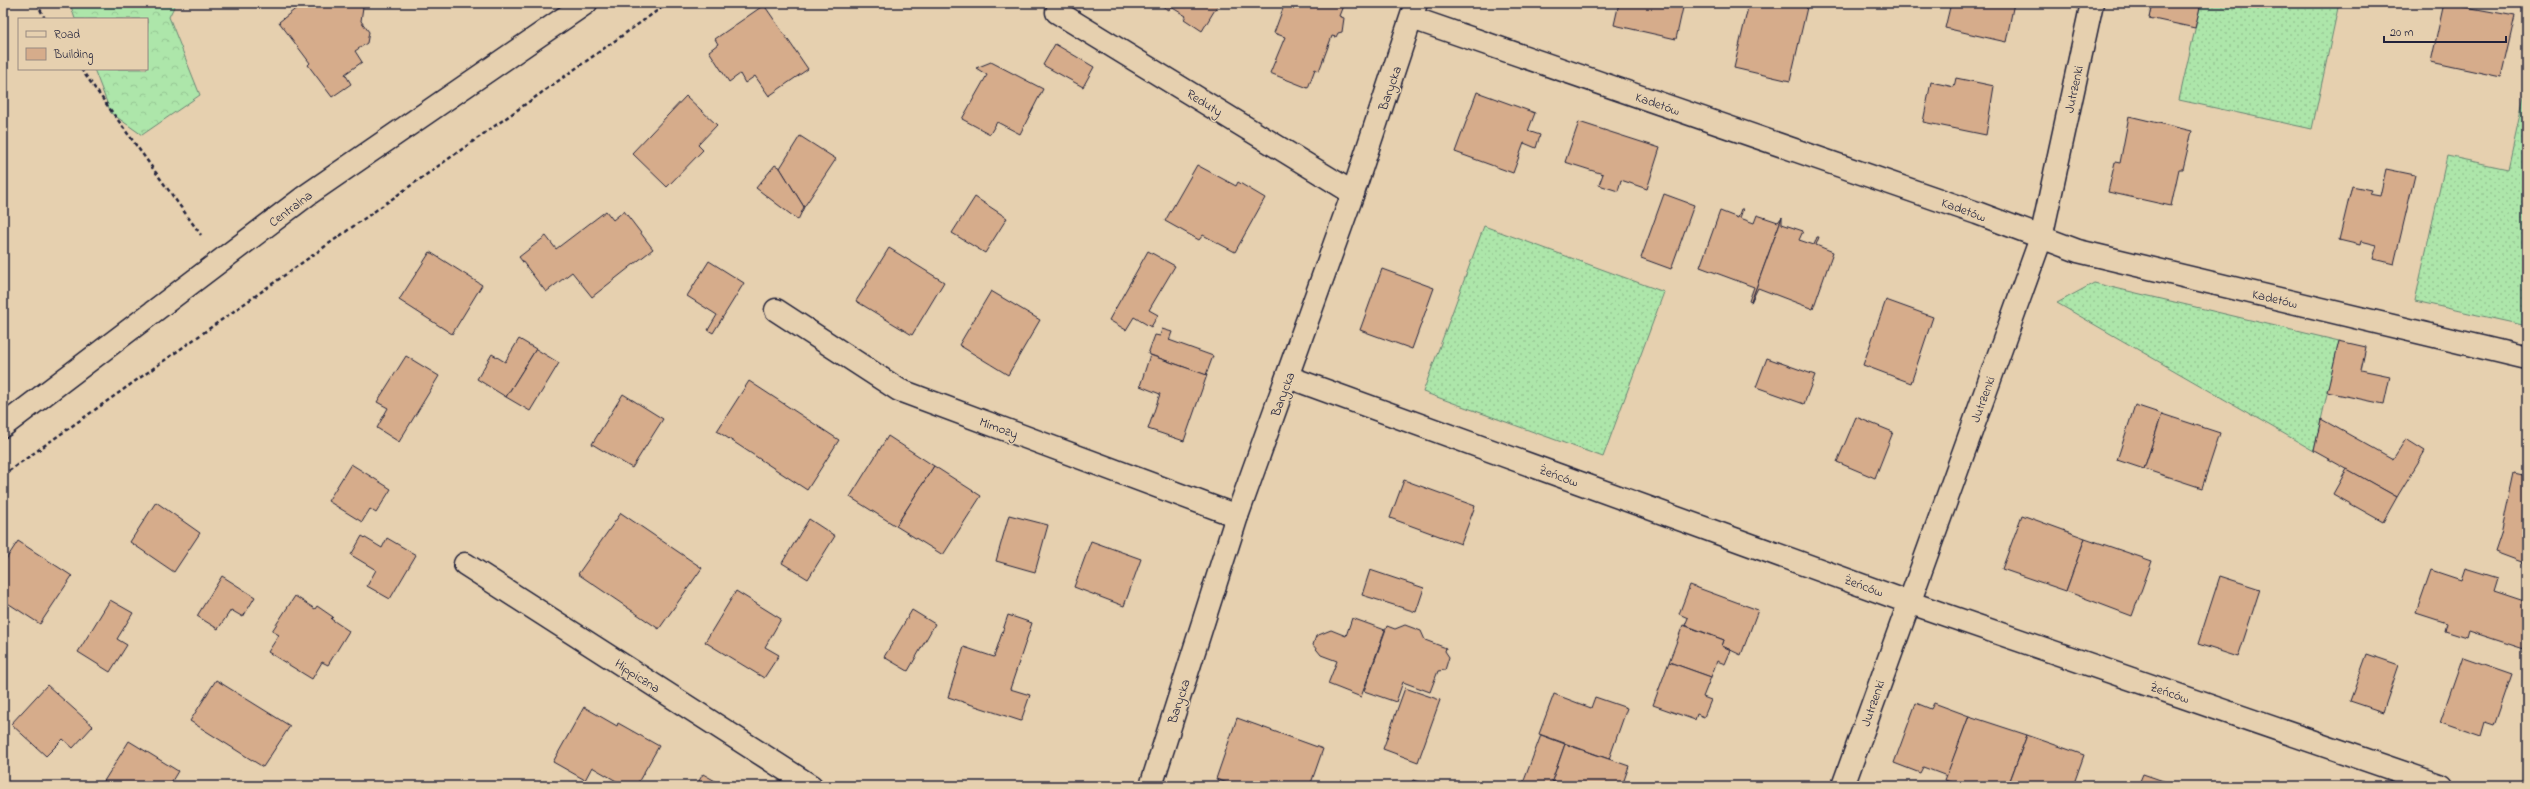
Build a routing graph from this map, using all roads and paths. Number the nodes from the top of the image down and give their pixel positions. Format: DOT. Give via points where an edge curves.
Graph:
graph roads {
  1 [pos="37,3"];
  2 [pos="586,3"];
  3 [pos="668,3"];
  4 [pos="2092,3"];
  5 [pos="1414,11"];
  6 [pos="1057,12"];
  7 [pos="44,18"];
  8 [pos="82,70"];
  9 [pos="1353,193"];
  10 [pos="2041,238"];
  11 [pos="220,261"];
  12 [pos="776,310"];
  13 [pos="2527,358"];
  14 [pos="1288,377"];
  15 [pos="3,426"];
  16 [pos="3,475"];
  17 [pos="1237,516"];
  18 [pos="465,564"];
  19 [pos="1908,602"];
  20 [pos="811,786"];
  21 [pos="1152,786"];
  22 [pos="1843,786"];
  23 [pos="2442,786"];
  1 -- 7 [label="path"];
  2 -- 11 [label="street, Centralna" via="307,195"];
  3 -- 16 [label="path"];
  4 -- 10 [label="street, Jutrzenki"];
  5 -- 9 [label="street, Barycka"];
  5 -- 10 [label="street, Kadetów"];
  6 -- 9 [label="street, Reduty"];
  8 -- 11 [label="path"];
  9 -- 14 [label="street, Barycka"];
  10 -- 13 [label="street, Kadetów" via="2078,251"];
  10 -- 19 [label="street, Jutrzenki"];
  11 -- 15 [label="street, Centralna"];
  12 -- 17 [label="street, Mimozy" via="899,390"];
  14 -- 17 [label="street, Barycka"];
  14 -- 19 [label="street, Żeńców"];
  17 -- 21 [label="street, Barycka"];
  18 -- 20 [label="street, Hippiczna"];
  19 -- 22 [label="street, Jutrzenki"];
  19 -- 23 [label="street, Żeńców"];
}
